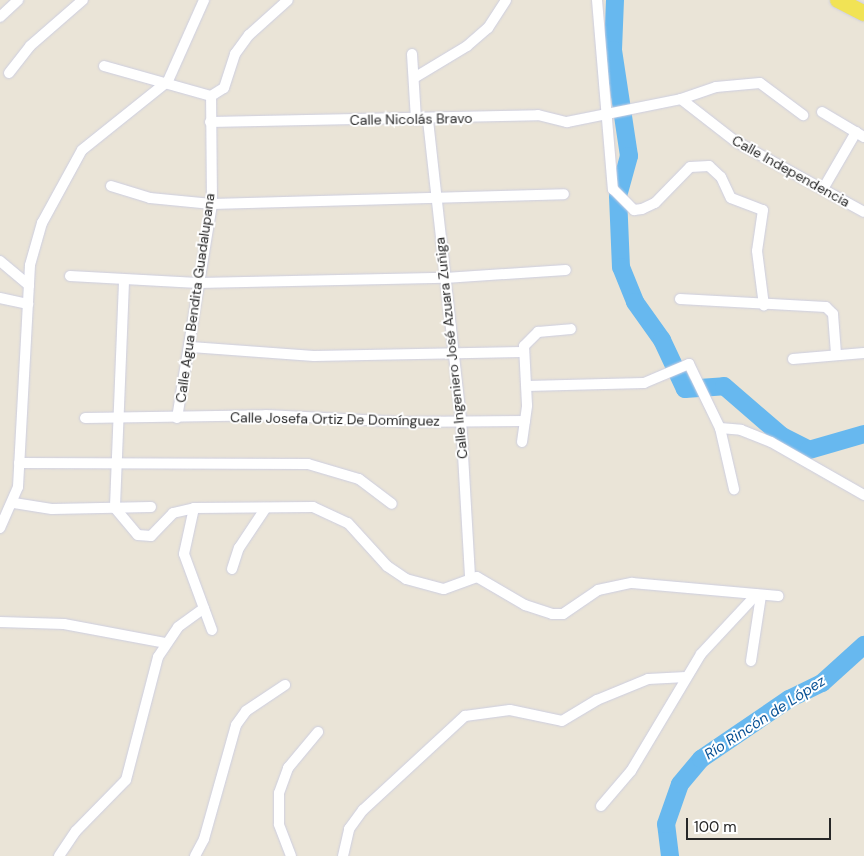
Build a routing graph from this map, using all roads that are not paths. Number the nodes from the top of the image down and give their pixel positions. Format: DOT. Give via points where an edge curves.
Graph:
graph roads {
  1 [pos="18,0"];
  2 [pos="204,0"];
  3 [pos="288,0"];
  4 [pos="506,0"];
  5 [pos="598,0"];
  6 [pos="838,0"];
  7 [pos="78,2"];
  8 [pos="864,13"];
  9 [pos="0,17"];
  10 [pos="412,54"];
  11 [pos="104,66"];
  12 [pos="9,73"];
  13 [pos="414,78"];
  14 [pos="168,81"];
  15 [pos="211,96"];
  16 [pos="681,99"];
  17 [pos="610,111"];
  18 [pos="822,112"];
  19 [pos="803,116"];
  20 [pos="416,120"];
  21 [pos="428,120"];
  22 [pos="210,122"];
  23 [pos="860,135"];
  24 [pos="111,186"];
  25 [pos="823,189"];
  26 [pos="564,194"];
  27 [pos="435,199"];
  28 [pos="212,204"];
  29 [pos="864,212"];
  30 [pos="0,261"];
  31 [pos="566,270"];
  32 [pos="70,276"];
  33 [pos="445,278"];
  34 [pos="124,282"];
  35 [pos="198,283"];
  36 [pos="29,286"];
  37 [pos="0,298"];
  38 [pos="680,299"];
  39 [pos="28,304"];
  40 [pos="764,306"];
  41 [pos="571,329"];
  42 [pos="191,347"];
  43 [pos="522,352"];
  44 [pos="864,353"];
  45 [pos="454,354"];
  46 [pos="836,354"];
  47 [pos="794,359"];
  48 [pos="527,386"];
  49 [pos="85,418"];
  50 [pos="177,418"];
  51 [pos="121,419"];
  52 [pos="461,420"];
  53 [pos="525,421"];
  54 [pos="720,428"];
  55 [pos="522,442"];
  56 [pos="19,463"];
  57 [pos="116,466"];
  58 [pos="734,489"];
  59 [pos="864,495"];
  60 [pos="14,503"];
  61 [pos="392,504"];
  62 [pos="115,508"];
  63 [pos="151,508"];
  64 [pos="194,508"];
  65 [pos="265,509"];
  66 [pos="0,528"];
  67 [pos="232,569"];
  68 [pos="470,576"];
  69 [pos="758,595"];
  70 [pos="778,596"];
  71 [pos="204,608"];
  72 [pos="0,622"];
  73 [pos="212,630"];
  74 [pos="166,643"];
  75 [pos="751,661"];
  76 [pos="686,677"];
  77 [pos="285,685"];
  78 [pos="318,732"];
  79 [pos="601,806"];
  80 [pos="60,856"];
  81 [pos="195,856"];
  82 [pos="291,856"];
  83 [pos="343,856"];
  1 -- 9 [label="street"];
  2 -- 14 [label="street"];
  3 -- 15 [label="street" via="249,35 236,54 224,88"];
  4 -- 13 [label="street" via="488,28 467,46"];
  5 -- 17 [label="street"];
  6 -- 8 [label="main road"];
  7 -- 12 [label="street" via="30,46"];
  10 -- 13 [label="street"];
  11 -- 14 [label="street"];
  13 -- 20 [label="street"];
  14 -- 15 [label="street"];
  14 -- 36 [label="street" via="82,150 42,223 30,265"];
  15 -- 22 [label="street, Calle Agua Bendita Guadalupana"];
  16 -- 17 [label="street"];
  16 -- 19 [label="street" via="727,85 764,83"];
  16 -- 25 [label="street, Calle Independencia" via="735,141"];
  17 -- 21 [label="street, Calle Nicolás Bravo" via="567,122 538,115"];
  17 -- 40 [label="street" via="613,189 634,210 648,208 684,171 702,164 719,174 731,198 762,208 757,251"];
  18 -- 23 [label="street"];
  20 -- 21 [label="street, Calle Nicolás Bravo"];
  20 -- 22 [label="street, Calle Nicolás Bravo"];
  21 -- 27 [label="street, Calle Ingeniero José Azuara Zuñiga"];
  22 -- 28 [label="street, Calle Agua Bendita Guadalupana"];
  23 -- 25 [label="street"];
  24 -- 28 [label="street" via="150,198"];
  25 -- 29 [label="street, Calle Independencia"];
  26 -- 27 [label="street"];
  27 -- 28 [label="street"];
  27 -- 33 [label="street, Calle Ingeniero José Azuara Zuñiga"];
  28 -- 35 [label="street, Calle Agua Bendita Guadalupana"];
  30 -- 36 [label="street"];
  31 -- 33 [label="street"];
  32 -- 34 [label="street"];
  33 -- 35 [label="street"];
  33 -- 45 [label="street, Calle Ingeniero José Azuara Zuñiga"];
  34 -- 35 [label="street"];
  34 -- 51 [label="street"];
  35 -- 42 [label="street, Calle Agua Bendita Guadalupana"];
  36 -- 39 [label="street"];
  37 -- 39 [label="street"];
  38 -- 40 [label="street"];
  39 -- 56 [label="street"];
  40 -- 46 [label="street" via="830,309"];
  41 -- 43 [label="street" via="538,332 529,337"];
  42 -- 45 [label="street" via="314,356"];
  42 -- 50 [label="street, Calle Agua Bendita Guadalupana"];
  43 -- 45 [label="street"];
  43 -- 48 [label="street"];
  44 -- 46 [label="street"];
  45 -- 52 [label="street, Calle Ingeniero José Azuara Zuñiga"];
  46 -- 47 [label="street"];
  48 -- 53 [label="street"];
  48 -- 54 [label="street" via="644,383 690,364"];
  49 -- 51 [label="street, Calle Josefa Ortiz De Domínguez"];
  50 -- 51 [label="street, Calle Josefa Ortiz De Domínguez"];
  50 -- 52 [label="street, Calle Josefa Ortiz De Domínguez" via="266,415"];
  51 -- 57 [label="street"];
  52 -- 53 [label="street, Calle Josefa Ortiz De Domínguez"];
  52 -- 68 [label="street, Calle Ingeniero José Azuara Zuñiga"];
  53 -- 55 [label="street"];
  54 -- 58 [label="street"];
  54 -- 59 [label="street" via="764,439"];
  56 -- 57 [label="street"];
  56 -- 60 [label="street"];
  57 -- 61 [label="street" via="308,464 359,479"];
  57 -- 62 [label="street"];
  60 -- 62 [label="street" via="52,509"];
  60 -- 66 [label="street"];
  62 -- 63 [label="street"];
  62 -- 64 [label="street" via="145,538 173,513"];
  64 -- 65 [label="street"];
  64 -- 71 [label="street" via="184,554"];
  65 -- 67 [label="street" via="239,548"];
  65 -- 68 [label="street" via="313,507 334,513 353,528 387,566 406,579 444,589"];
  68 -- 69 [label="street" via="492,583 525,605 557,615 598,590 632,583"];
  69 -- 70 [label="street"];
  69 -- 75 [label="street"];
  69 -- 76 [label="street"];
  71 -- 73 [label="street"];
  71 -- 74 [label="street" via="184,622"];
  72 -- 74 [label="street" via="64,624"];
  74 -- 80 [label="street" via="155,667 126,780 76,831"];
  76 -- 79 [label="street" via="631,771"];
  76 -- 83 [label="street" via="648,679 597,700 562,721 510,710 466,716 363,810 349,830"];
  77 -- 81 [label="street" via="246,712 236,725 204,839"];
  78 -- 82 [label="street" via="288,768 279,793 279,824"];
}
